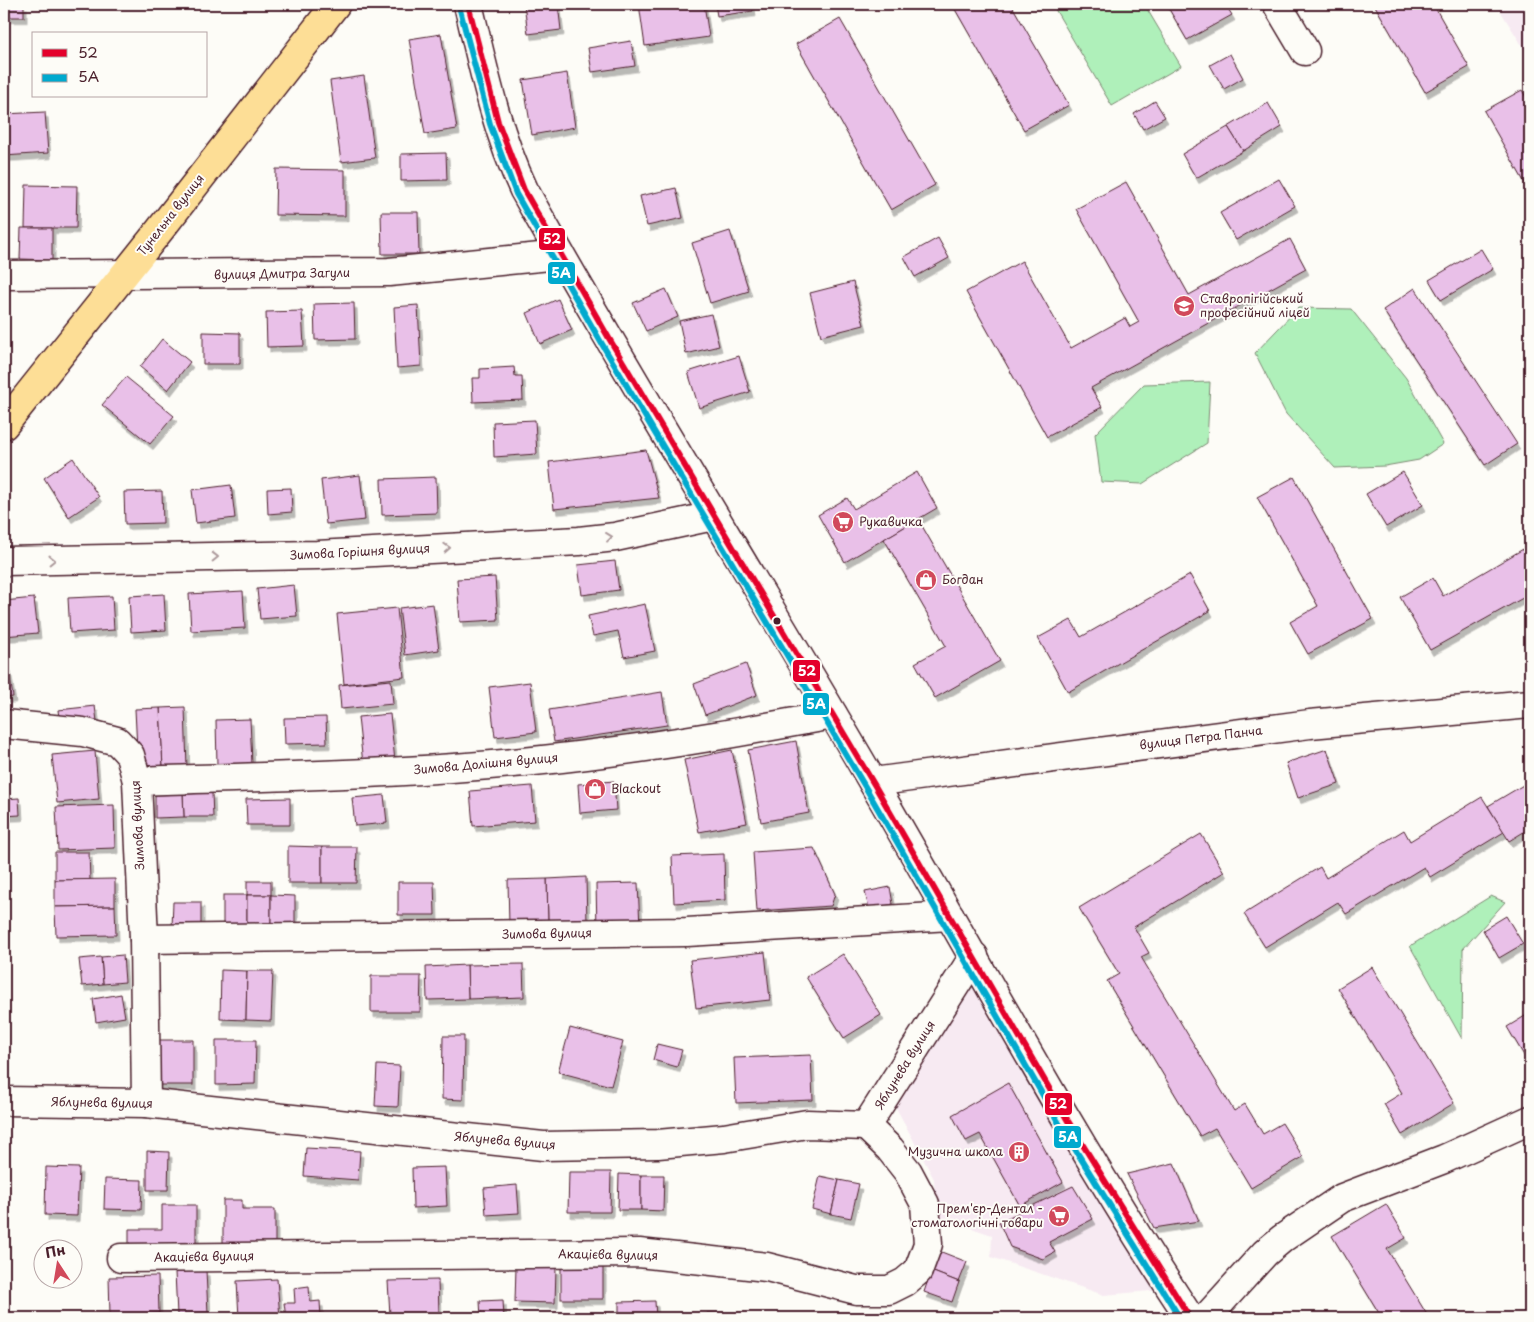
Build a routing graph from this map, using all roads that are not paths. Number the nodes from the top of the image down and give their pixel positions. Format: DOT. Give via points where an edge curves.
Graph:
graph roads {
  1 [pos="336,4"];
  2 [pos="468,4"];
  3 [pos="1277,4"];
  4 [pos="1305,51"];
  5 [pos="560,255"];
  6 [pos="124,274"];
  7 [pos="4,275"];
  8 [pos="4,424"];
  9 [pos="713,516"];
  10 [pos="4,561"];
  11 [pos="1530,704"];
  12 [pos="833,715"];
  13 [pos="4,724"];
  14 [pos="137,781"];
  15 [pos="873,782"];
  16 [pos="950,916"];
  17 [pos="144,939"];
  18 [pos="974,956"];
  19 [pos="4,1101"];
  20 [pos="146,1103"];
  21 [pos="1530,1120"];
  22 [pos="866,1126"];
  23 [pos="122,1258"];
  24 [pos="1190,1318"];
  25 [pos="1206,1318"];
  1 -- 6 [label="main road, Тунельна вулиця"];
  2 -- 5 [label="street" via="509,159"];
  3 -- 4 [label="street"];
  5 -- 6 [label="street, вулиця Дмитра Загули" via="389,272"];
  5 -- 9 [label="street"];
  6 -- 7 [label="street, вулиця Дмитра Загули"];
  6 -- 8 [label="main road, Тунельна вулиця"];
  10 -- 9 [label="street, Зимова Горішня вулиця, one-way" via="317,555 579,541 615,537"];
  9 -- 12 [label="street"];
  11 -- 15 [label="street, вулиця Петра Панча" via="1310,724"];
  12 -- 14 [label="street, Зимова Долішня вулиця" via="698,740 529,761 345,774"];
  12 -- 15 [label="street"];
  13 -- 14 [label="street, Зимова вулиця" via="82,732 117,741 130,755"];
  14 -- 17 [label="street, Зимова вулиця"];
  15 -- 16 [label="street"];
  16 -- 17 [label="street, Зимова вулиця" via="687,932"];
  16 -- 18 [label="street"];
  17 -- 20 [label="street, Зимова вулиця"];
  18 -- 22 [label="street, Яблунева вулиця"];
  18 -- 24 [label="street" via="1140,1243"];
  19 -- 20 [label="street, Яблунева вулиця"];
  20 -- 22 [label="street, Яблунева вулиця" via="543,1146 658,1144 724,1138 807,1124"];
  21 -- 25 [label="street" via="1491,1139 1342,1198 1265,1253"];
  22 -- 23 [label="street, Акацієва вулиця" via="908,1172 925,1204 928,1244 918,1271 889,1290 856,1290 767,1267 639,1253"];
}
